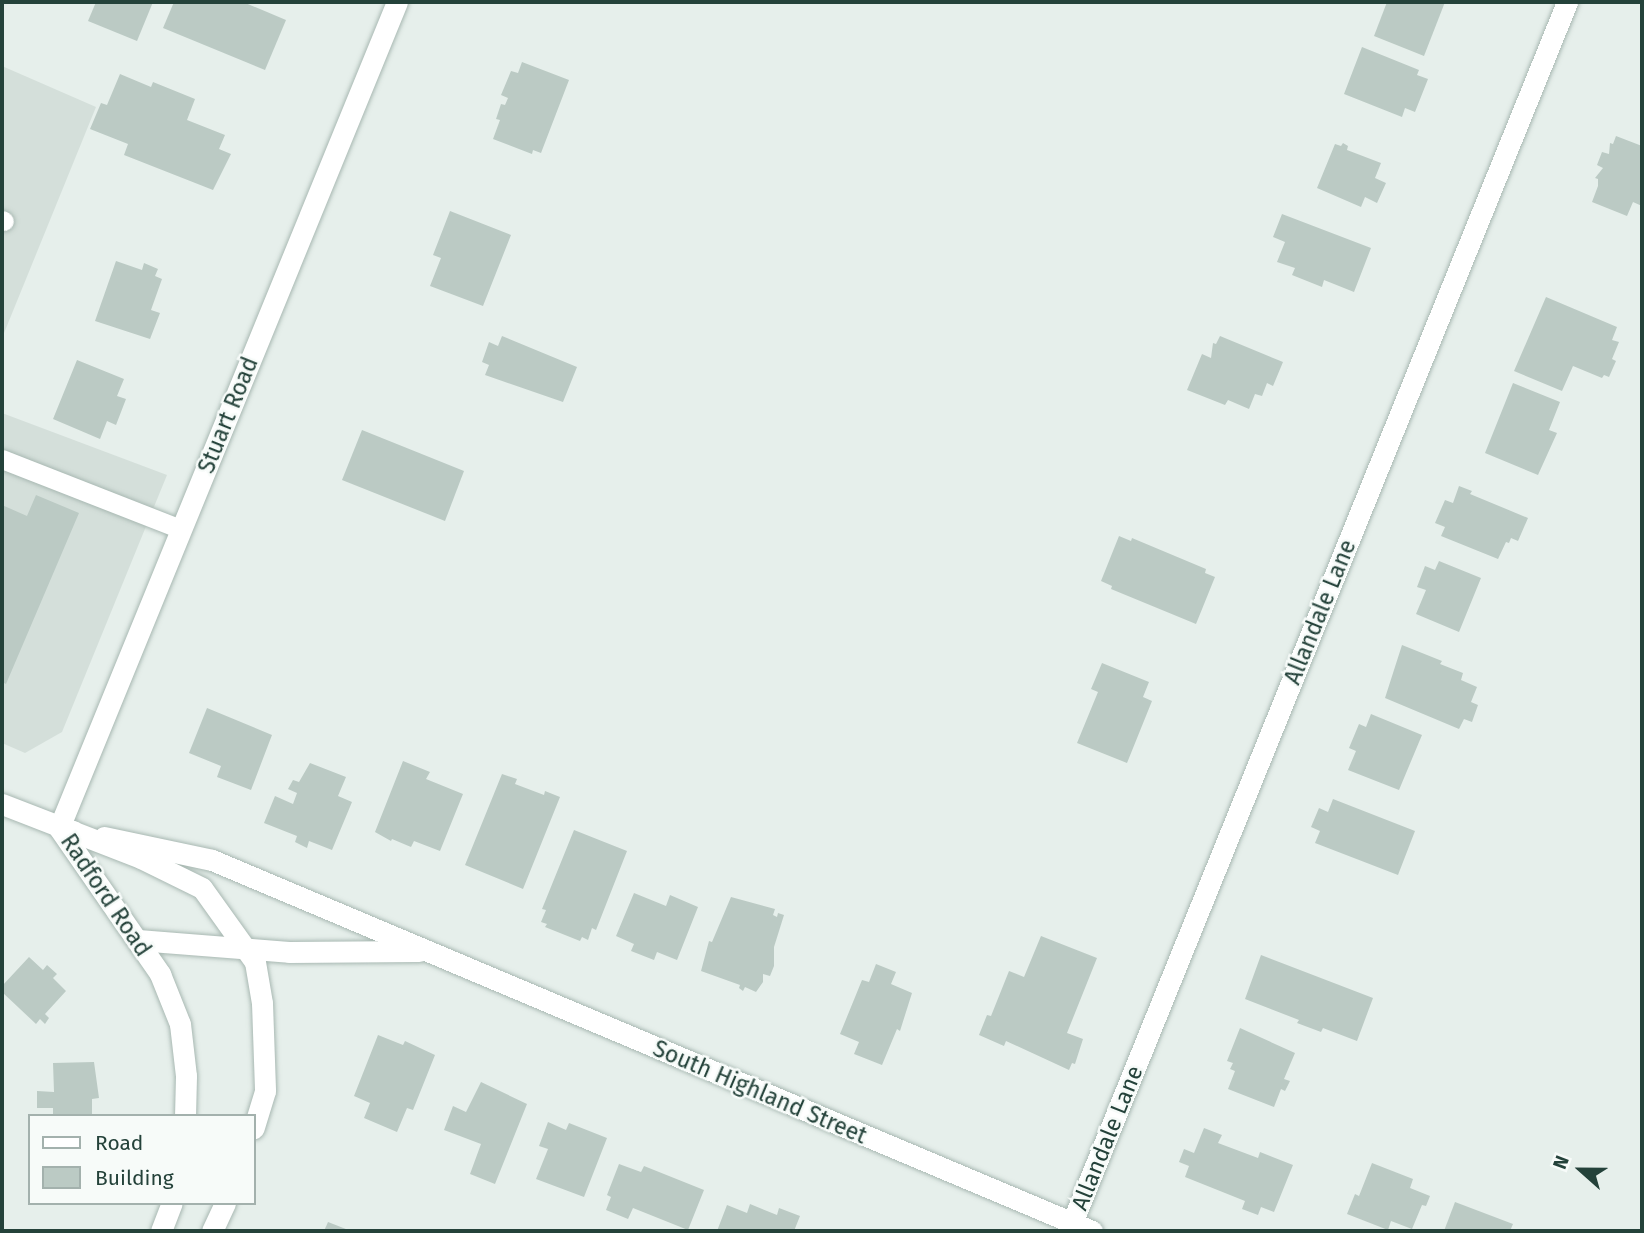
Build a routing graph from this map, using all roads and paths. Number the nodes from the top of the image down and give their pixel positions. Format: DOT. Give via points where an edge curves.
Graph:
graph roads {
  1 [pos="397,2"];
  2 [pos="1567,2"];
  3 [pos="2,459"];
  4 [pos="181,529"];
  5 [pos="2,804"];
  6 [pos="59,828"];
  7 [pos="138,940"];
  8 [pos="245,947"];
  9 [pos="428,951"];
  10 [pos="185,1114"];
  11 [pos="256,1121"];
  12 [pos="171,1205"];
  13 [pos="224,1205"];
  14 [pos="1072,1223"];
  15 [pos="161,1231"];
  16 [pos="212,1231"];
  17 [pos="1092,1231"];
  1 -- 4 [label="street, Stuart Road"];
  2 -- 14 [label="street, Allandale Lane"];
  3 -- 4 [label="lane"];
  4 -- 6 [label="street, Stuart Road"];
  5 -- 6 [label="street, South Highland Street"];
  6 -- 7 [label="street, Radford Road"];
  6 -- 8 [label="street, Radford Road" via="141,858 202,888"];
  6 -- 9 [label="street, South Highland Street" via="212,860"];
  7 -- 8 [label="street, South Highland Street"];
  7 -- 10 [label="street, Radford Road" via="160,974 180,1024"];
  8 -- 9 [label="street, South Highland Street" via="289,952"];
  8 -- 11 [label="street, Radford Road" via="255,962 262,1003 265,1091"];
  9 -- 14 [label="street, South Highland Street"];
  12 -- 15 [label="street"];
  13 -- 16 [label="street"];
  14 -- 17 [label="street, South Highland Street"];
}
